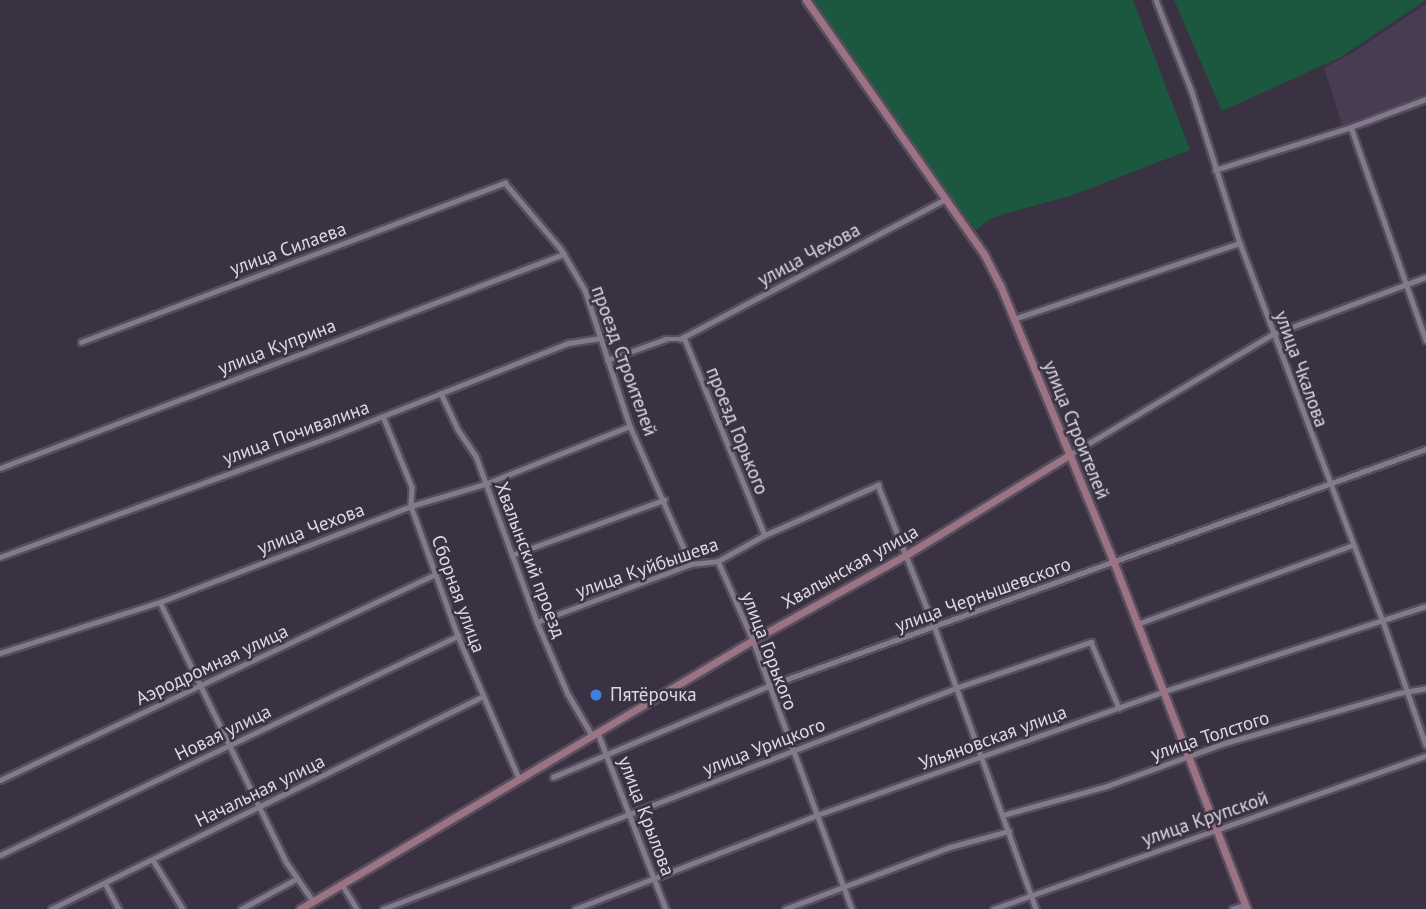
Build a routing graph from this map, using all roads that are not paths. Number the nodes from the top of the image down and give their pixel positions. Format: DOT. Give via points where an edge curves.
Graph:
graph roads {
  1 [pos="806,0"];
  2 [pos="1156,0"];
  3 [pos="1426,99"];
  4 [pos="1351,127"];
  5 [pos="1216,170"];
  6 [pos="506,183"];
  7 [pos="944,200"];
  8 [pos="1240,243"];
  9 [pos="564,254"];
  10 [pos="1426,277"];
  11 [pos="1405,283"];
  12 [pos="1014,319"];
  13 [pos="1273,334"];
  14 [pos="684,337"];
  15 [pos="602,338"];
  16 [pos="1426,340"];
  17 [pos="81,342"];
  18 [pos="607,360"];
  19 [pos="442,393"];
  20 [pos="383,416"];
  21 [pos="630,426"];
  22 [pos="1426,449"];
  23 [pos="1069,455"];
  24 [pos="0,468"];
  25 [pos="485,484"];
  26 [pos="1330,484"];
  27 [pos="664,500"];
  28 [pos="411,506"];
  29 [pos="765,535"];
  30 [pos="1353,545"];
  31 [pos="512,555"];
  32 [pos="906,555"];
  33 [pos="0,557"];
  34 [pos="718,561"];
  35 [pos="1114,563"];
  36 [pos="691,564"];
  37 [pos="436,574"];
  38 [pos="160,602"];
  39 [pos="1426,606"];
  40 [pos="1383,621"];
  41 [pos="537,622"];
  42 [pos="1137,624"];
  43 [pos="935,628"];
  44 [pos="458,635"];
  45 [pos="752,640"];
  46 [pos="0,653"];
  47 [pos="201,686"];
  48 [pos="768,686"];
  49 [pos="956,688"];
  50 [pos="1426,688"];
  51 [pos="1165,691"];
  52 [pos="1408,693"];
  53 [pos="482,698"];
  54 [pos="1119,708"];
  55 [pos="595,734"];
  56 [pos="231,746"];
  57 [pos="1426,746"];
  58 [pos="792,751"];
  59 [pos="606,752"];
  60 [pos="1188,755"];
  61 [pos="1426,756"];
  62 [pos="981,758"];
  63 [pos="553,777"];
  64 [pos="519,779"];
  65 [pos="0,780"];
  66 [pos="259,806"];
  67 [pos="631,814"];
  68 [pos="817,815"];
  69 [pos="1003,815"];
  70 [pos="1218,829"];
  71 [pos="1009,831"];
  72 [pos="0,855"];
  73 [pos="153,860"];
  74 [pos="296,879"];
  75 [pos="655,879"];
  76 [pos="105,883"];
  77 [pos="342,884"];
  78 [pos="844,887"];
  79 [pos="1031,895"];
  80 [pos="313,901"];
  81 [pos="1247,907"];
  82 [pos="53,908"];
  83 [pos="119,909"];
  84 [pos="183,909"];
  85 [pos="241,909"];
  86 [pos="300,909"];
  87 [pos="357,909"];
  88 [pos="383,909"];
  89 [pos="575,909"];
  90 [pos="666,909"];
  91 [pos="785,909"];
  92 [pos="852,909"];
  93 [pos="993,909"];
  94 [pos="1036,909"];
  95 [pos="1232,909"];
  1 -- 7 [label="street, улица Строителей"];
  2 -- 5 [label="street, улица Чкалова"];
  3 -- 4 [label="street"];
  4 -- 5 [label="street"];
  4 -- 11 [label="street"];
  5 -- 8 [label="street, улица Чкалова"];
  6 -- 9 [label="street, проезд Строителей"];
  6 -- 17 [label="street, улица Силаева"];
  7 -- 12 [label="street, улица Строителей" via="985,256"];
  7 -- 14 [label="street, улица Чехова"];
  8 -- 12 [label="street"];
  8 -- 13 [label="street, улица Чкалова"];
  9 -- 15 [label="street, проезд Строителей" via="585,290"];
  9 -- 24 [label="street, улица Куприна"];
  10 -- 11 [label="street, Хвалынская улица"];
  11 -- 13 [label="street, Хвалынская улица"];
  11 -- 16 [label="street"];
  12 -- 23 [label="street, улица Строителей"];
  13 -- 23 [label="street, Хвалынская улица"];
  13 -- 26 [label="street, улица Чкалова"];
  14 -- 18 [label="street, улица Чехова"];
  14 -- 29 [label="street, проезд Горького"];
  15 -- 18 [label="street, проезд Строителей"];
  15 -- 19 [label="street, улица Почивалина" via="569,343"];
  18 -- 21 [label="street, проезд Строителей"];
  19 -- 20 [label="street, улица Почивалина"];
  19 -- 25 [label="street, Хвалынский проезд" via="476,456"];
  20 -- 28 [label="street, Сборная улица" via="412,487"];
  20 -- 33 [label="street, улица Почивалина"];
  21 -- 25 [label="street, улица Чехова"];
  21 -- 27 [label="street, проезд Строителей"];
  22 -- 26 [label="street, улица Чернышевского"];
  23 -- 32 [label="street, Хвалынская улица"];
  23 -- 35 [label="street, улица Строителей"];
  25 -- 28 [label="street, улица Чехова"];
  25 -- 31 [label="street, Хвалынский проезд"];
  26 -- 30 [label="street, улица Чкалова"];
  26 -- 35 [label="street, улица Чернышевского"];
  27 -- 31 [label="street"];
  27 -- 36 [label="street, проезд Строителей"];
  28 -- 37 [label="street, Сборная улица"];
  28 -- 38 [label="street, улица Чехова"];
  29 -- 32 [label="street, улица Куйбышева" via="878,485"];
  29 -- 34 [label="street, улица Куйбышева"];
  30 -- 40 [label="street, улица Чкалова"];
  30 -- 42 [label="street"];
  31 -- 41 [label="street, Хвалынский проезд"];
  32 -- 43 [label="street"];
  32 -- 45 [label="street, Хвалынская улица"];
  34 -- 36 [label="street, улица Куйбышева"];
  34 -- 45 [label="street, улица Горького"];
  35 -- 42 [label="street, улица Строителей"];
  35 -- 43 [label="street, улица Чернышевского"];
  36 -- 41 [label="street, улица Куйбышева"];
  37 -- 44 [label="street, Сборная улица"];
  37 -- 47 [label="street, Аэродромная улица"];
  38 -- 46 [label="street, улица Чехова"];
  38 -- 47 [label="street"];
  39 -- 40 [label="street, Ульяновская улица"];
  40 -- 51 [label="street, Ульяновская улица"];
  40 -- 52 [label="street, улица Чкалова"];
  41 -- 55 [label="street, Хвалынский проезд" via="568,694"];
  42 -- 51 [label="street, улица Строителей"];
  43 -- 48 [label="street, улица Чернышевского"];
  43 -- 49 [label="street"];
  44 -- 53 [label="street, Сборная улица"];
  44 -- 56 [label="street, Новая улица"];
  45 -- 48 [label="street, улица Горького"];
  45 -- 55 [label="street, Хвалынская улица"];
  47 -- 56 [label="street"];
  47 -- 65 [label="street, Аэродромная улица"];
  48 -- 58 [label="street, улица Горького"];
  48 -- 59 [label="street, улица Чернышевского"];
  49 -- 54 [label="street, улица Урицкого" via="1091,642"];
  49 -- 58 [label="street, улица Урицкого"];
  49 -- 62 [label="street"];
  50 -- 52 [label="street, улица Толстого"];
  51 -- 54 [label="street, Ульяновская улица"];
  51 -- 60 [label="street, улица Строителей"];
  52 -- 57 [label="street, улица Чкалова"];
  52 -- 60 [label="street, улица Толстого"];
  53 -- 64 [label="street, Сборная улица"];
  53 -- 66 [label="street, Начальная улица"];
  54 -- 62 [label="street, Ульяновская улица"];
  55 -- 59 [label="street, улица Крылова"];
  55 -- 64 [label="street, Хвалынская улица"];
  56 -- 66 [label="street"];
  56 -- 72 [label="street, Новая улица"];
  58 -- 67 [label="street, улица Урицкого"];
  58 -- 68 [label="street, улица Горького"];
  59 -- 63 [label="street, улица Чернышевского"];
  59 -- 67 [label="street, улица Крылова"];
  60 -- 69 [label="street, улица Толстого" via="1107,786"];
  60 -- 70 [label="street, улица Строителей"];
  61 -- 70 [label="street, улица Крупской"];
  62 -- 68 [label="street, Ульяновская улица"];
  62 -- 69 [label="street"];
  64 -- 77 [label="street, Хвалынская улица"];
  66 -- 73 [label="street, Начальная улица"];
  66 -- 74 [label="street"];
  67 -- 75 [label="street, улица Крылова"];
  67 -- 88 [label="street, улица Урицкого"];
  68 -- 75 [label="street, Ульяновская улица"];
  68 -- 78 [label="street, улица Горького"];
  69 -- 71 [label="street"];
  70 -- 79 [label="street, улица Крупской"];
  70 -- 81 [label="street, улица Строителей"];
  71 -- 78 [label="street" via="950,847"];
  71 -- 79 [label="street"];
  73 -- 76 [label="street, Начальная улица"];
  73 -- 84 [label="street"];
  74 -- 80 [label="street"];
  74 -- 85 [label="street"];
  75 -- 89 [label="street, Ульяновская улица"];
  75 -- 90 [label="street, улица Крылова"];
  76 -- 82 [label="street, Начальная улица"];
  76 -- 83 [label="street"];
  77 -- 80 [label="street, Хвалынская улица"];
  77 -- 87 [label="street"];
  78 -- 91 [label="street"];
  78 -- 92 [label="street, улица Горького"];
  79 -- 93 [label="street, улица Крупской"];
  79 -- 94 [label="street"];
  80 -- 86 [label="street, Хвалынская улица"];
  81 -- 95 [label="street"];
}
